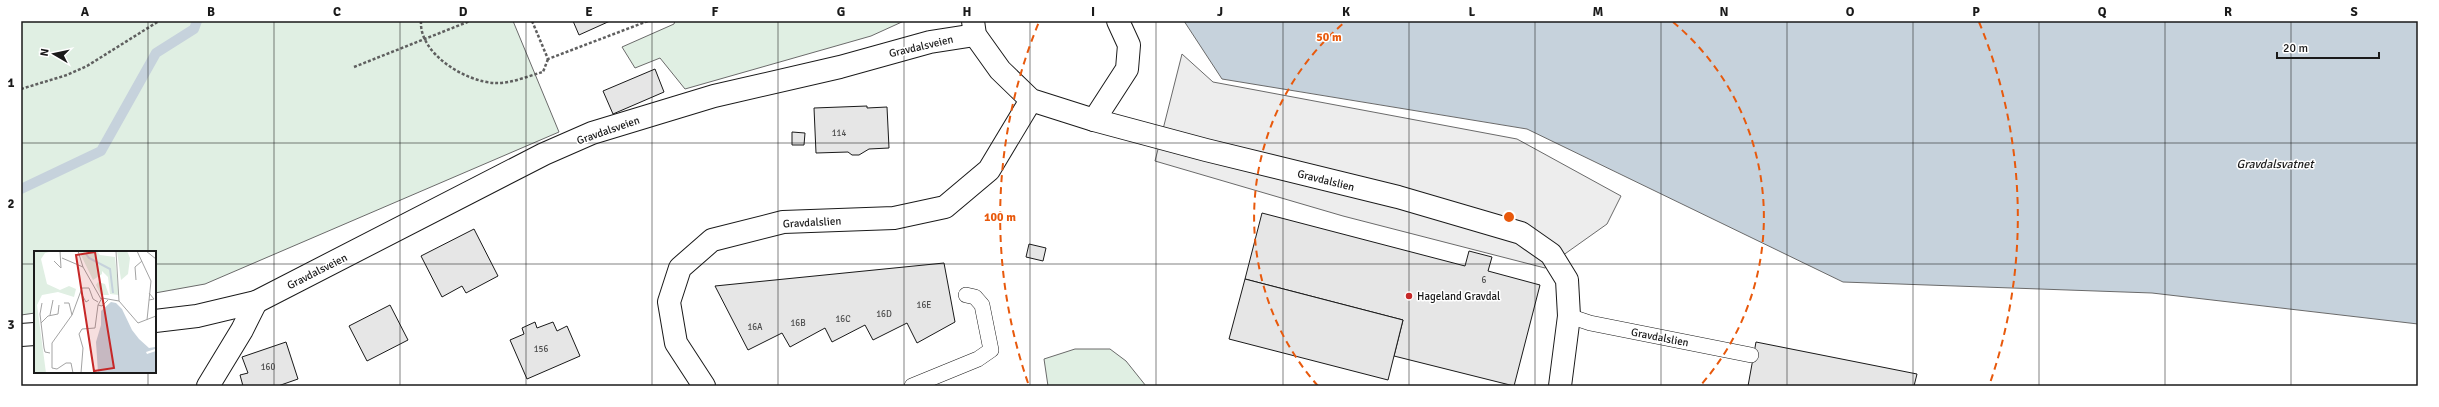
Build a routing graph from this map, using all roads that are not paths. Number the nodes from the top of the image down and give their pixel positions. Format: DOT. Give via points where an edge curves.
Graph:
graph roads {
  1 [pos="1118,21"];
  2 [pos="974,28"];
  3 [pos="1031,100"];
  4 [pos="1094,120"];
  5 [pos="966,295"];
  6 [pos="256,302"];
  7 [pos="1570,316"];
  8 [pos="156,321"];
  9 [pos="34,334"];
  10 [pos="21,335"];
  11 [pos="1750,355"];
  12 [pos="208,386"];
  13 [pos="704,386"];
  14 [pos="912,386"];
  15 [pos="1560,386"];
  1 -- 4 [label="street" via="1129,45 1126,69"];
  2 -- 3 [label="street, Gravdalslien" via="1000,70"];
  2 -- 6 [label="street, Gravdalsveien" via="840,67 714,96 592,133 544,154"];
  3 -- 4 [label="street, Gravdalslien"];
  3 -- 13 [label="street, Gravdalslien" via="989,170 945,207 894,218 783,222 712,240 680,268 668,302 676,343"];
  4 -- 7 [label="street, Gravdalslien" via="1398,197 1521,233 1551,254 1567,280"];
  5 -- 14 [label="lane" via="975,297 982,305 991,350 978,359"];
  6 -- 8 [label="street, Gravdalsveien" via="197,316"];
  6 -- 12 [label="street"];
  7 -- 11 [label="lane, Gravdalslien" via="1590,323"];
  7 -- 15 [label="street, Gravdalslien"];
  9 -- 10 [label="street"];
}
